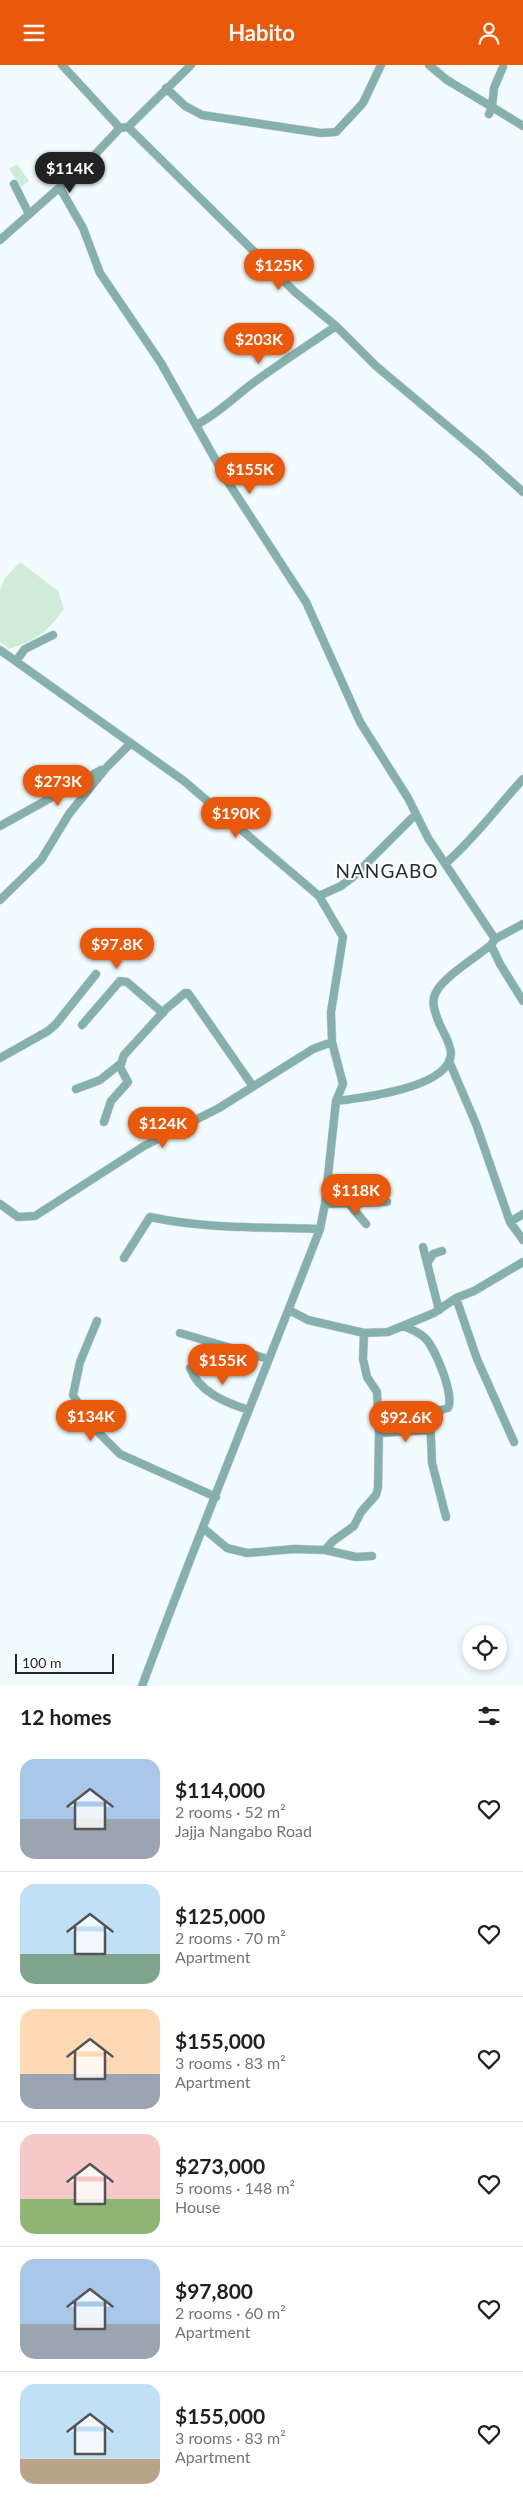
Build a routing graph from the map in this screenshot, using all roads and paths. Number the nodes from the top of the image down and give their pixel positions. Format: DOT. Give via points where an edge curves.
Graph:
graph roads {
  1 [pos="62,65"];
  2 [pos="190,65"];
  3 [pos="381,65"];
  4 [pos="429,65"];
  5 [pos="503,67"];
  6 [pos="166,88"];
  7 [pos="491,110"];
  8 [pos="523,126"];
  9 [pos="124,128"];
  10 [pos="14,184"];
  11 [pos="60,188"];
  12 [pos="29,214"];
  13 [pos="0,240"];
  14 [pos="336,326"];
  15 [pos="196,425"];
  16 [pos="523,492"];
  17 [pos="53,635"];
  18 [pos="0,650"];
  19 [pos="16,661"];
  20 [pos="130,743"];
  21 [pos="106,768"];
  22 [pos="523,779"];
  23 [pos="415,815"];
  24 [pos="0,826"];
  25 [pos="446,863"];
  26 [pos="320,895"];
  27 [pos="0,900"];
  28 [pos="523,924"];
  29 [pos="493,942"];
  30 [pos="96,975"];
  31 [pos="523,1001"];
  32 [pos="163,1013"];
  33 [pos="82,1025"];
  34 [pos="332,1042"];
  35 [pos="0,1058"];
  36 [pos="449,1061"];
  37 [pos="120,1064"];
  38 [pos="252,1085"];
  39 [pos="76,1089"];
  40 [pos="336,1101"];
  41 [pos="104,1122"];
  42 [pos="387,1202"];
  43 [pos="0,1204"];
  44 [pos="325,1204"];
  45 [pos="350,1205"];
  46 [pos="523,1214"];
  47 [pos="510,1222"];
  48 [pos="366,1224"];
  49 [pos="320,1229"];
  50 [pos="523,1240"];
  51 [pos="424,1247"];
  52 [pos="442,1251"];
  53 [pos="124,1258"];
  54 [pos="428,1262"];
  55 [pos="523,1262"];
  56 [pos="456,1297"];
  57 [pos="289,1310"];
  58 [pos="439,1310"];
  59 [pos="97,1321"];
  60 [pos="404,1326"];
  61 [pos="180,1333"];
  62 [pos="364,1333"];
  63 [pos="268,1359"];
  64 [pos="190,1368"];
  65 [pos="249,1410"];
  66 [pos="430,1430"];
  67 [pos="380,1433"];
  68 [pos="514,1442"];
  69 [pos="216,1497"];
  70 [pos="446,1517"];
  71 [pos="203,1528"];
  72 [pos="325,1550"];
  73 [pos="372,1555"];
  74 [pos="142,1686"];
  1 -- 9 [label="street"];
  2 -- 6 [label="street"];
  3 -- 6 [label="street" via="363,103 336,132 321,133 202,115 185,106"];
  4 -- 7 [label="street"];
  5 -- 7 [label="street" via="494,88"];
  6 -- 9 [label="street"];
  7 -- 8 [label="street"];
  9 -- 11 [label="street"];
  9 -- 14 [label="street" via="295,292"];
  10 -- 12 [label="street"];
  11 -- 12 [label="street"];
  11 -- 15 [label="street" via="83,228 100,273 161,363"];
  12 -- 13 [label="street"];
  14 -- 15 [label="street" via="249,386 215,415"];
  14 -- 16 [label="street" via="376,367"];
  15 -- 23 [label="street" via="228,482 306,602 360,722 408,798"];
  17 -- 19 [label="street" via="25,649"];
  18 -- 19 [label="street"];
  19 -- 20 [label="street"];
  20 -- 21 [label="street"];
  20 -- 26 [label="street" via="184,781"];
  21 -- 24 [label="street"];
  21 -- 27 [label="street" via="68,814 41,860"];
  22 -- 25 [label="street" via="470,843"];
  23 -- 25 [label="street"];
  23 -- 26 [label="street" via="353,877"];
  25 -- 29 [label="street"];
  26 -- 34 [label="street" via="343,937 331,1012"];
  28 -- 29 [label="street"];
  29 -- 31 [label="street" via="500,965"];
  29 -- 36 [label="street" via="436,991 433,1005 451,1053"];
  30 -- 35 [label="street" via="48,1031"];
  32 -- 33 [label="street" via="127,982 120,981"];
  32 -- 37 [label="street" via="124,1055"];
  32 -- 38 [label="street" via="179,996 188,993"];
  34 -- 38 [label="street" via="313,1049"];
  34 -- 40 [label="street" via="343,1084"];
  36 -- 40 [label="street" via="439,1073 422,1083 376,1096"];
  36 -- 47 [label="street" via="476,1124"];
  37 -- 39 [label="street" via="100,1080"];
  37 -- 41 [label="street" via="128,1082 111,1101"];
  38 -- 43 [label="street" via="219,1108 144,1146 35,1216 18,1217"];
  40 -- 44 [label="street"];
  42 -- 45 [label="street"];
  44 -- 45 [label="street"];
  44 -- 49 [label="street"];
  45 -- 48 [label="street"];
  46 -- 47 [label="street"];
  47 -- 50 [label="street"];
  49 -- 53 [label="street" via="205,1224 150,1217"];
  49 -- 57 [label="street"];
  51 -- 54 [label="street"];
  52 -- 54 [label="street" via="433,1254"];
  54 -- 58 [label="street"];
  55 -- 56 [label="street" via="474,1291"];
  56 -- 58 [label="street"];
  56 -- 68 [label="street" via="483,1374"];
  57 -- 62 [label="street" via="308,1320"];
  57 -- 63 [label="street"];
  58 -- 60 [label="street"];
  59 -- 69 [label="street" via="80,1362 73,1395 92,1426 120,1454"];
  60 -- 62 [label="street" via="388,1332"];
  60 -- 66 [label="street" via="430,1344 451,1399 448,1408 431,1413"];
  61 -- 63 [label="street"];
  62 -- 67 [label="street" via="363,1359 377,1393"];
  63 -- 65 [label="street"];
  64 -- 65 [label="street" via="194,1379 208,1390"];
  65 -- 69 [label="street"];
  66 -- 67 [label="street"];
  66 -- 70 [label="street" via="432,1463"];
  67 -- 72 [label="street" via="376,1495 354,1526"];
  69 -- 71 [label="street"];
  71 -- 72 [label="street" via="227,1548 247,1553"];
  71 -- 74 [label="street"];
  72 -- 73 [label="street" via="356,1557"];
}
